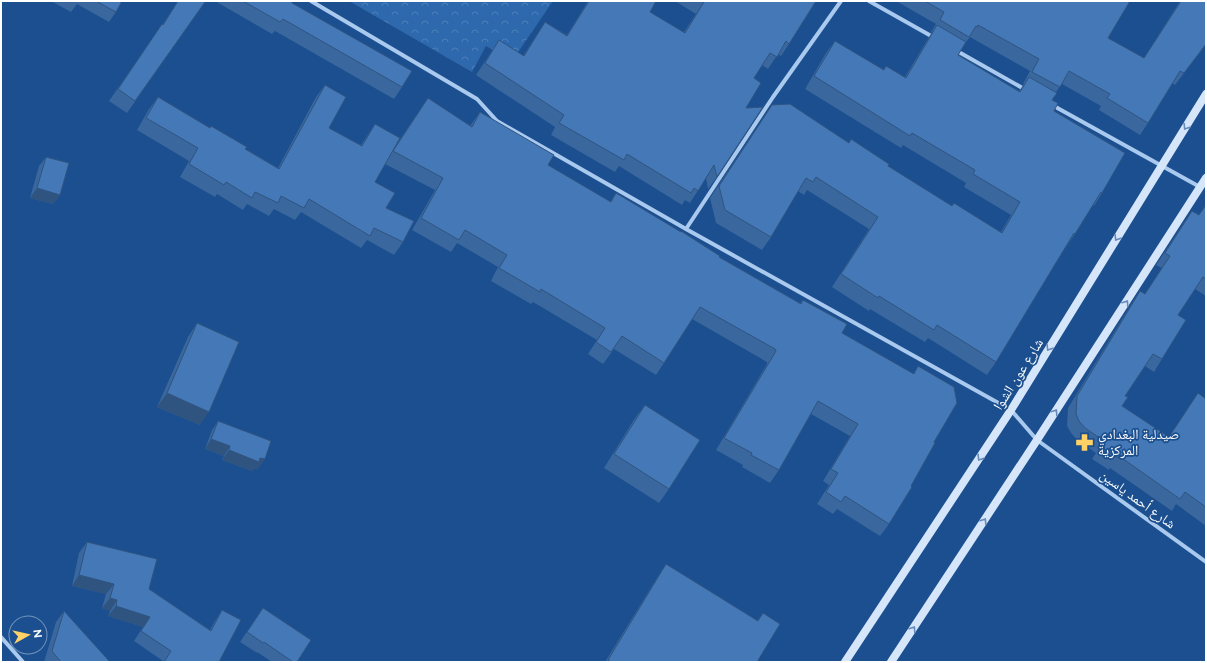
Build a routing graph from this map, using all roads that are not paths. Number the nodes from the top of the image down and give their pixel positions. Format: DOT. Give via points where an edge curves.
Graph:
graph roads {
  1 [pos="311,1"];
  2 [pos="841,1"];
  3 [pos="869,1"];
  4 [pos="939,40"];
  5 [pos="952,48"];
  6 [pos="1029,92"];
  7 [pos="1206,94"];
  8 [pos="1050,103"];
  9 [pos="1161,166"];
  10 [pos="1206,178"];
  11 [pos="1200,188"];
  12 [pos="686,229"];
  13 [pos="1011,410"];
  14 [pos="1037,440"];
  15 [pos="1206,562"];
  16 [pos="1,637"];
  17 [pos="23,662"];
  18 [pos="845,662"];
  19 [pos="891,662"];
  1 -- 12 [label="street, شارع أحمد ياسين" via="477,99 497,121"];
  2 -- 12 [label="street" via="773,97"];
  3 -- 4 [label="street"];
  5 -- 6 [label="street"];
  7 -- 9 [label="main road, شارع عون الشوا, one-way"];
  8 -- 9 [label="street"];
  9 -- 11 [label="street"];
  9 -- 13 [label="main road, شارع عون الشوا, one-way"];
  10 -- 11 [label="main road"];
  14 -- 11 [label="main road, one-way"];
  12 -- 13 [label="street, شارع أحمد ياسين"];
  13 -- 14 [label="street, شارع أحمد ياسين"];
  13 -- 18 [label="main road, شارع عون الشوا, one-way"];
  14 -- 15 [label="street, شارع أحمد ياسين"];
  19 -- 14 [label="main road, one-way"];
  16 -- 17 [label="street"];
}
